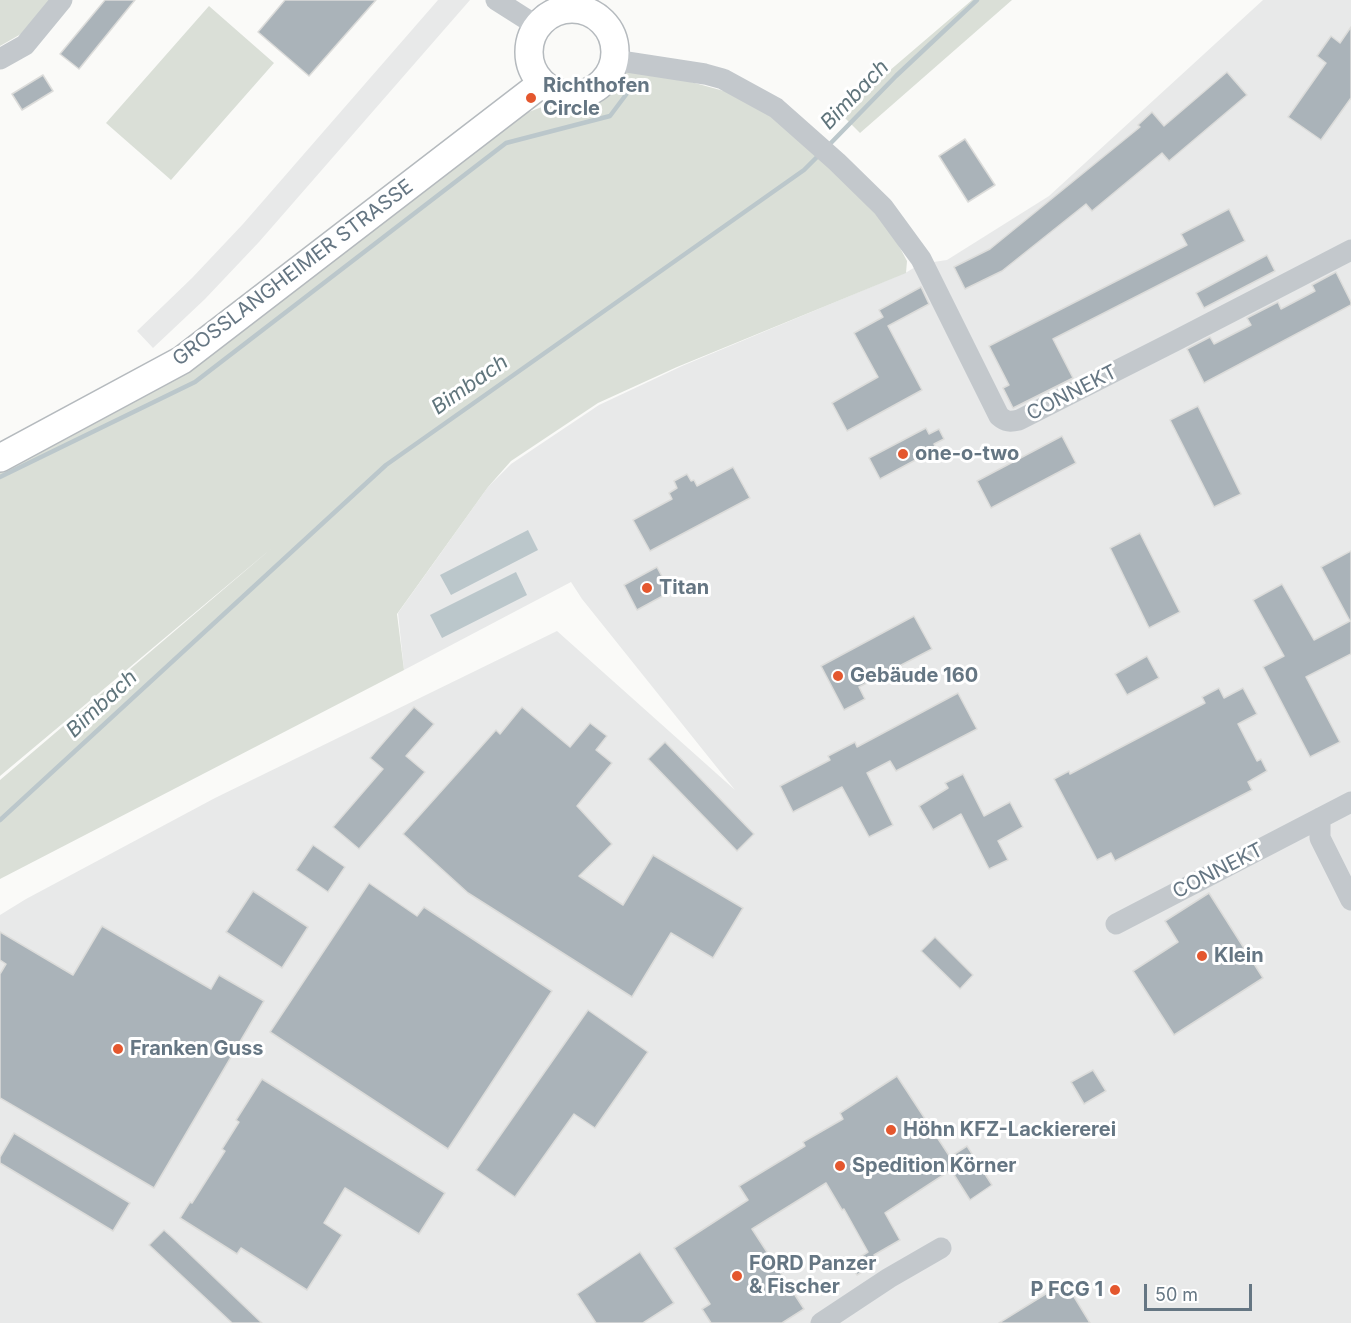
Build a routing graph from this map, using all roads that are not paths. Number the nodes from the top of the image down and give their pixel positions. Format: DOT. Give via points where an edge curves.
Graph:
graph roads {
  1 [pos="62,0"];
  2 [pos="496,0"];
  3 [pos="596,7"];
  4 [pos="537,26"];
  5 [pos="0,59"];
  6 [pos="614,60"];
  7 [pos="541,84"];
  8 [pos="1351,250"];
  9 [pos="0,458"];
  10 [pos="1351,802"];
  11 [pos="1320,818"];
  12 [pos="1351,900"];
  13 [pos="1116,924"];
  14 [pos="942,1248"];
  15 [pos="821,1323"];
  1 -- 5 [label="street" via="25,45"];
  2 -- 4 [label="street"];
  3 -- 4 [label="main road" via="557,12"];
  3 -- 6 [label="main road" via="611,33"];
  4 -- 7 [label="main road" via="528,49 529,62"];
  6 -- 7 [label="main road" via="602,83 579,95 565,95"];
  6 -- 8 [label="street, CONNEKT" via="723,79 776,108 837,162 883,207 921,259 999,416 1005,421 1019,420"];
  7 -- 9 [label="main road, GROSSLANGHEIMER STRASSE" via="183,360"];
  10 -- 11 [label="street, CONNEKT"];
  11 -- 12 [label="street" via="1320,838"];
  11 -- 13 [label="street, CONNEKT"];
  14 -- 15 [label="street"];
}
